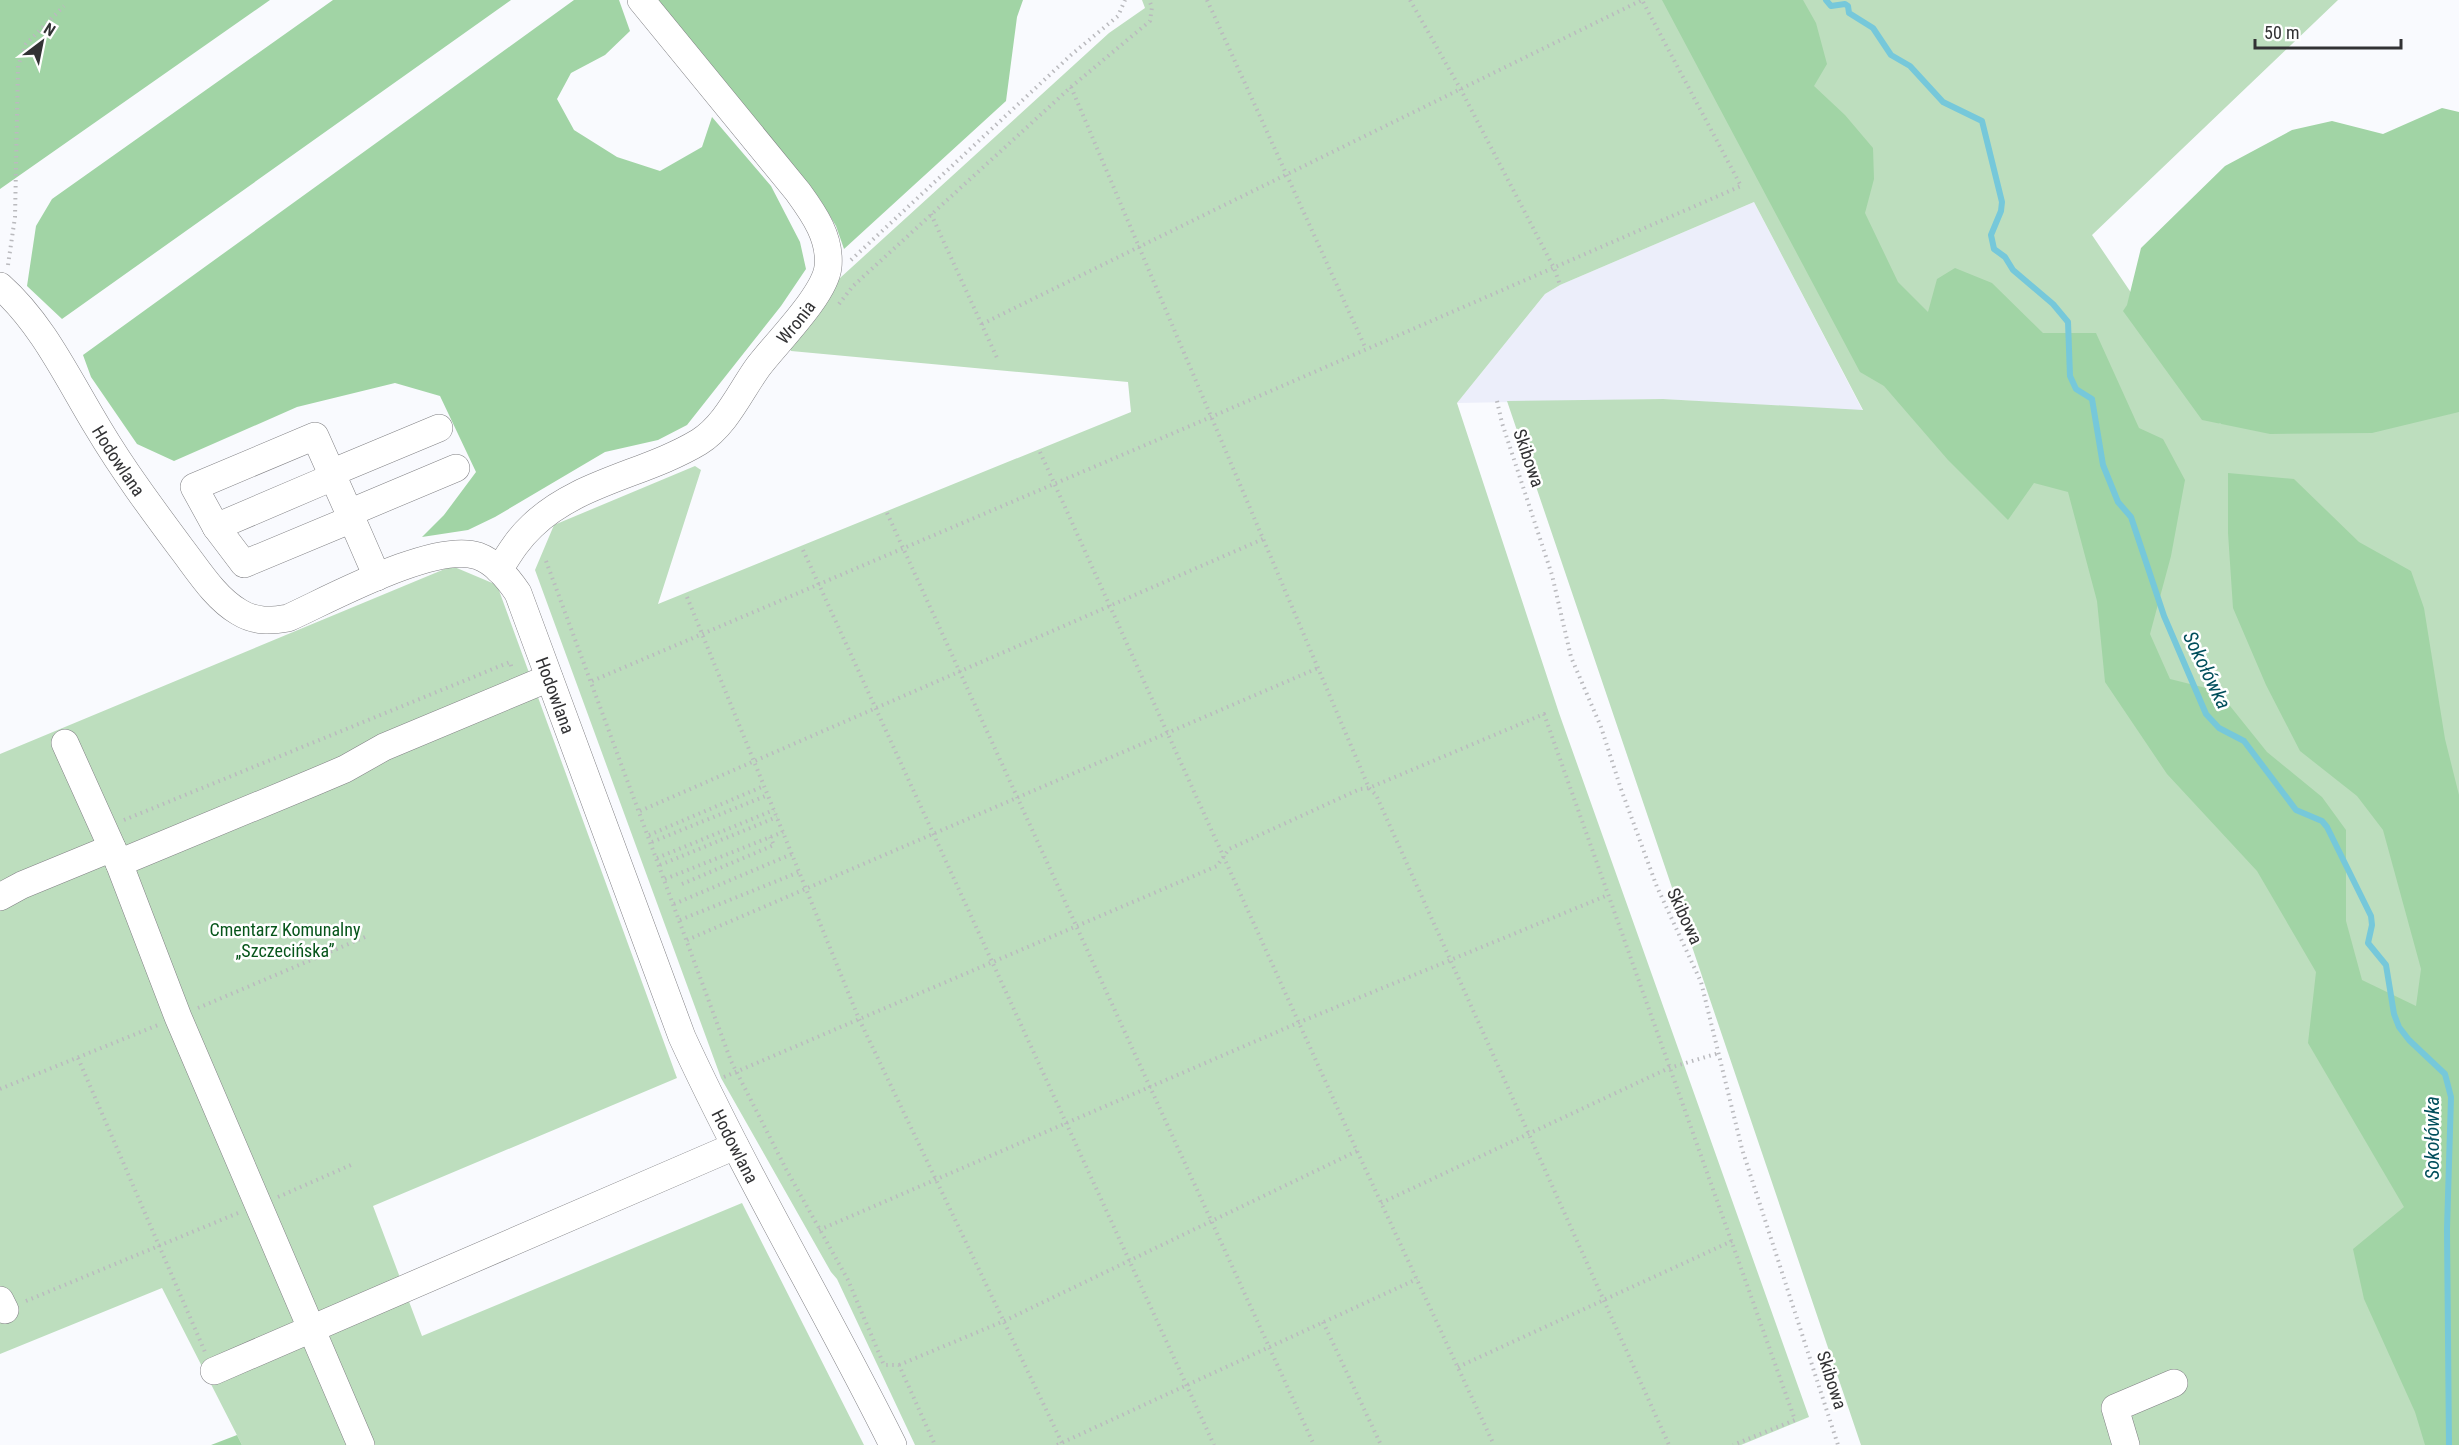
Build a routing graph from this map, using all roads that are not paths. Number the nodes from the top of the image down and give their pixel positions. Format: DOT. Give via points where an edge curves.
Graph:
graph roads {
  1 [pos="641,0"];
  2 [pos="2,288"];
  3 [pos="439,428"];
  4 [pos="456,468"];
  5 [pos="332,475"];
  6 [pos="350,516"];
  7 [pos="211,517"];
  8 [pos="170,533"];
  9 [pos="499,570"];
  10 [pos="378,577"];
  11 [pos="549,678"];
  12 [pos="65,743"];
  13 [pos="111,847"];
  14 [pos="0,897"];
  15 [pos="735,1146"];
  16 [pos="310,1329"];
  17 [pos="214,1371"];
  18 [pos="2174,1383"];
  19 [pos="361,1445"];
  20 [pos="893,1445"];
  21 [pos="2126,1445"];
  1 -- 9 [label="street, Wronia" via="798,192 825,237 828,269 812,300 714,429 673,455 577,496 546,514 518,541"];
  2 -- 8 [label="street, Hodowlana" via="41,332 127,474"];
  3 -- 5 [label="street"];
  4 -- 6 [label="street"];
  5 -- 6 [label="street"];
  5 -- 7 [label="street"];
  5 -- 7 [label="street" via="315,436 194,487"];
  6 -- 7 [label="street" via="244,564"];
  6 -- 10 [label="street"];
  7 -- 8 [label="street"];
  8 -- 10 [label="street, Hodowlana" via="230,606 258,620 288,618"];
  9 -- 10 [label="street, Hodowlana" via="478,556 453,553 435,555"];
  9 -- 11 [label="street, Hodowlana" via="518,593"];
  11 -- 13 [label="street" via="384,747 312,783"];
  11 -- 15 [label="street, Hodowlana" via="682,1037"];
  12 -- 13 [label="street"];
  13 -- 14 [label="street"];
  13 -- 16 [label="street"];
  15 -- 16 [label="street"];
  15 -- 20 [label="street, Hodowlana"];
  16 -- 17 [label="street"];
  16 -- 19 [label="street"];
  18 -- 21 [label="street" via="2115,1408"];
}
